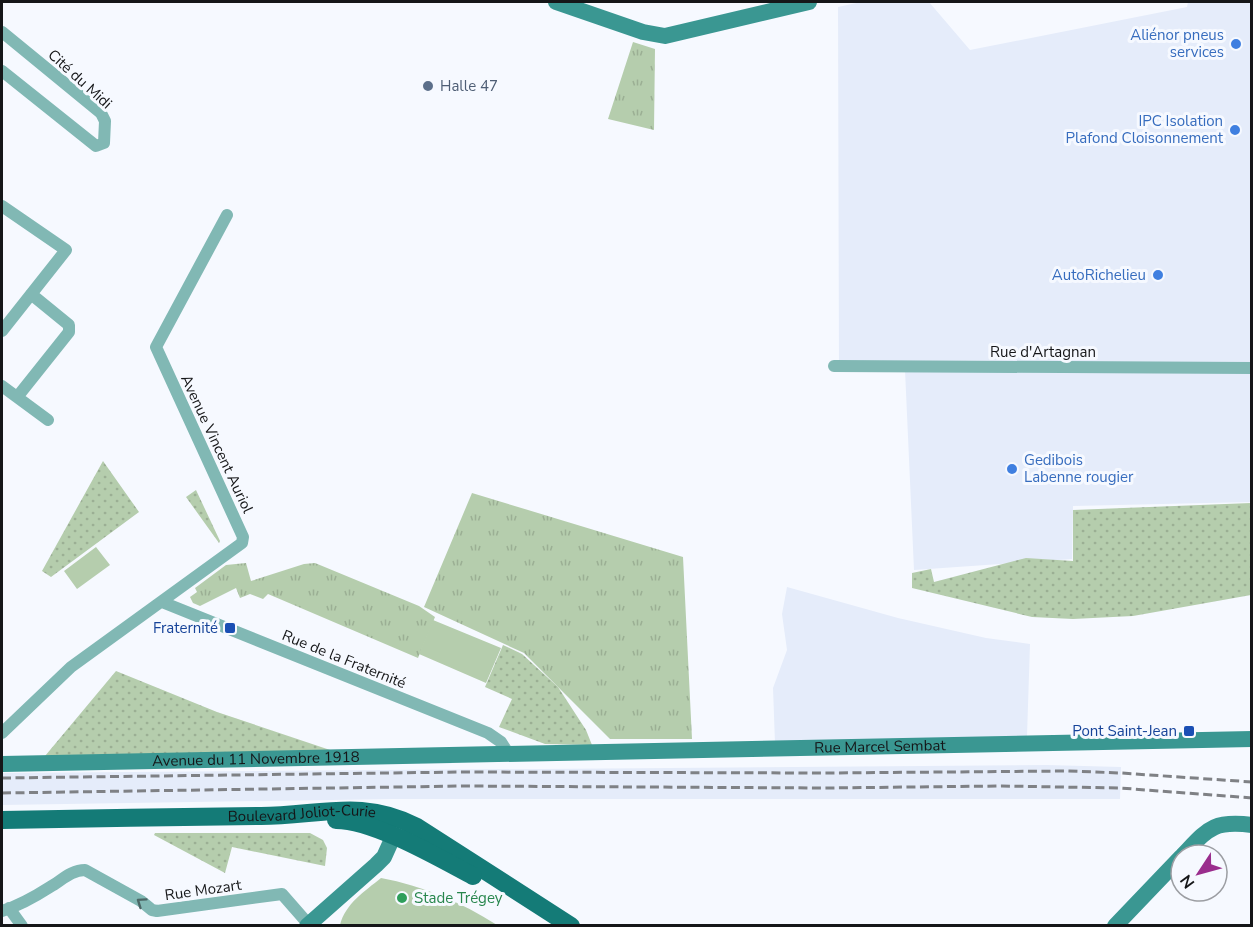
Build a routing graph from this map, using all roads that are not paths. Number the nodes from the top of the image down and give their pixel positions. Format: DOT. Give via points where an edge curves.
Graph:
graph roads {
  1 [pos="556,2"];
  2 [pos="809,2"];
  3 [pos="757,7"];
  4 [pos="2,32"];
  5 [pos="2,71"];
  6 [pos="2,206"];
  7 [pos="227,214"];
  8 [pos="31,294"];
  9 [pos="2,331"];
  10 [pos="834,366"];
  11 [pos="1251,368"];
  12 [pos="2,386"];
  13 [pos="18,396"];
  14 [pos="48,420"];
  15 [pos="162,602"];
  16 [pos="2,733"];
  17 [pos="1251,739"];
  18 [pos="508,753"];
  19 [pos="2,764"];
  20 [pos="2,820"];
  21 [pos="1251,825"];
  22 [pos="2,828"];
  23 [pos="1251,835"];
  24 [pos="393,837"];
  25 [pos="1194,843"];
  26 [pos="1206,843"];
  27 [pos="480,869"];
  28 [pos="1169,870"];
  29 [pos="5,909"];
  30 [pos="308,925"];
  31 [pos="22,926"];
  32 [pos="554,926"];
  33 [pos="572,926"];
  34 [pos="1115,926"];
  1 -- 3 [label="street" via="659,35 674,34"];
  2 -- 3 [label="street"];
  4 -- 5 [label="street, Cité du Midi" via="100,114 105,121 104,143 96,146"];
  6 -- 8 [label="street" via="66,250"];
  7 -- 15 [label="street, Avenue Vincent Auriol" via="156,347 243,537 242,543"];
  8 -- 9 [label="street"];
  8 -- 13 [label="street" via="69,325 69,332"];
  10 -- 11 [label="street, Rue d'Artagnan"];
  12 -- 13 [label="street"];
  13 -- 14 [label="street"];
  15 -- 16 [label="street, Avenue Vincent Auriol" via="71,667"];
  15 -- 18 [label="street, Rue de la Fraternité" via="489,733"];
  17 -- 18 [label="street, Rue Marcel Sembat"];
  18 -- 19 [label="street, Avenue du 11 Novembre 1918"];
  20 -- 27 [label="main road, Boulevard Joliot-Curie" via="366,811 403,820"];
  21 -- 25 [label="street" via="1232,823 1215,827"];
  22 -- 24 [label="main road, Boulevard Joliot-Curie" via="268,825 345,820"];
  23 -- 26 [label="street" via="1225,834"];
  24 -- 27 [label="street" via="424,843"];
  24 -- 30 [label="street" via="376,866"];
  24 -- 32 [label="main road, Boulevard Joliot-Curie" via="474,877"];
  27 -- 33 [label="main road, Boulevard Joliot-Curie"];
  28 -- 34 [label="street"];
  30 -- 29 [label="street, Rue Mozart, one-way" via="279,893 157,911 85,870"];
  29 -- 31 [label="street"];
}
